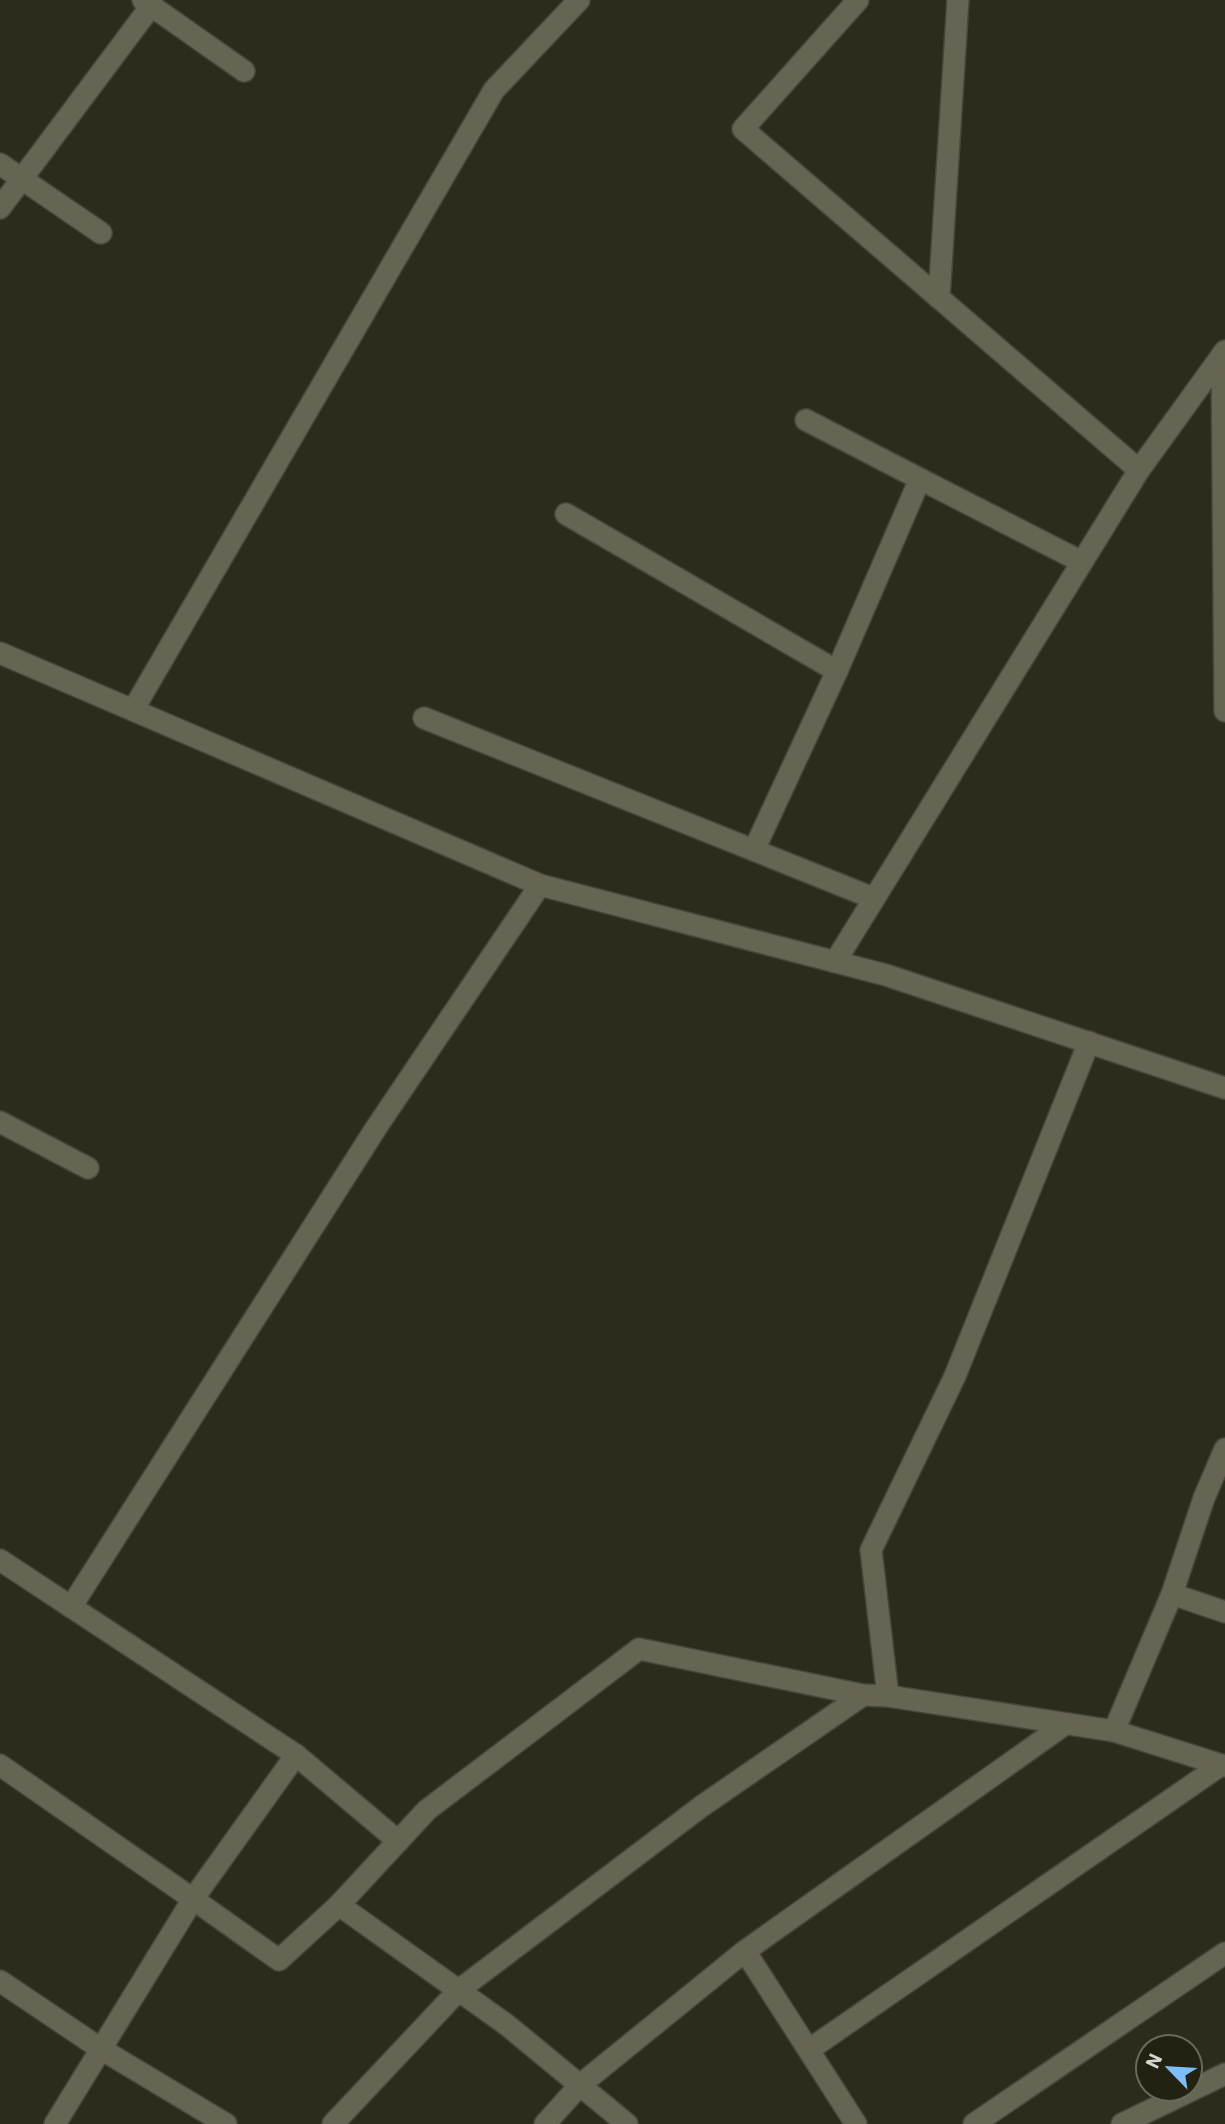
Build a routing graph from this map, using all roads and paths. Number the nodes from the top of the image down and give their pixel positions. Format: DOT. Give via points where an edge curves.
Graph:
graph roads {
  1 [pos="579,0"];
  2 [pos="858,0"];
  3 [pos="958,0"];
  4 [pos="147,3"];
  5 [pos="244,71"];
  6 [pos="0,164"];
  7 [pos="21,179"];
  8 [pos="0,208"];
  9 [pos="101,233"];
  10 [pos="939,298"];
  11 [pos="1224,353"];
  12 [pos="806,420"];
  13 [pos="1139,470"];
  14 [pos="920,479"];
  15 [pos="566,514"];
  16 [pos="1082,562"];
  17 [pos="0,653"];
  18 [pos="837,671"];
  19 [pos="133,710"];
  20 [pos="1225,711"];
  21 [pos="424,718"];
  22 [pos="754,850"];
  23 [pos="540,885"];
  24 [pos="873,898"];
  25 [pos="835,962"];
  26 [pos="1089,1042"];
  27 [pos="1225,1088"];
  28 [pos="0,1122"];
  29 [pos="88,1168"];
  30 [pos="1225,1449"];
  31 [pos="0,1560"];
  32 [pos="1172,1594"];
  33 [pos="71,1607"];
  34 [pos="1225,1612"];
  35 [pos="863,1695"];
  36 [pos="888,1696"];
  37 [pos="1064,1725"];
  38 [pos="1114,1731"];
  39 [pos="296,1755"];
  40 [pos="0,1765"];
  41 [pos="1223,1766"];
  42 [pos="398,1841"];
  43 [pos="193,1899"];
  44 [pos="339,1905"];
  45 [pos="745,1951"];
  46 [pos="1225,1953"];
  47 [pos="0,1981"];
  48 [pos="459,1990"];
  49 [pos="101,2049"];
  50 [pos="810,2049"];
  51 [pos="1225,2074"];
  52 [pos="580,2085"];
  53 [pos="55,2124"];
  54 [pos="226,2124"];
  55 [pos="333,2124"];
  56 [pos="545,2124"];
  57 [pos="627,2124"];
  58 [pos="856,2124"];
  59 [pos="974,2124"];
  60 [pos="1122,2124"];
  1 -- 19 [label="street" via="494,90"];
  2 -- 10 [label="street" via="743,129"];
  3 -- 10 [label="street"];
  4 -- 5 [label="street"];
  4 -- 7 [label="street"];
  6 -- 7 [label="street"];
  7 -- 8 [label="street"];
  7 -- 9 [label="street"];
  10 -- 13 [label="street"];
  11 -- 13 [label="street"];
  11 -- 20 [label="street"];
  12 -- 14 [label="street"];
  13 -- 16 [label="street"];
  14 -- 16 [label="street"];
  14 -- 18 [label="street"];
  15 -- 18 [label="street"];
  16 -- 24 [label="street"];
  17 -- 19 [label="street"];
  18 -- 22 [label="street"];
  19 -- 23 [label="street"];
  21 -- 22 [label="street"];
  22 -- 24 [label="street"];
  23 -- 25 [label="street"];
  23 -- 33 [label="street" via="376,1128"];
  24 -- 25 [label="street"];
  25 -- 26 [label="street"];
  26 -- 27 [label="street"];
  26 -- 36 [label="street" via="955,1376 871,1550"];
  28 -- 29 [label="street"];
  30 -- 32 [label="street"];
  31 -- 33 [label="street"];
  32 -- 34 [label="street"];
  32 -- 38 [label="street"];
  33 -- 39 [label="street"];
  35 -- 36 [label="street"];
  35 -- 42 [label="street" via="639,1649 427,1811"];
  35 -- 48 [label="street" via="702,1806"];
  36 -- 37 [label="street"];
  37 -- 38 [label="street"];
  37 -- 45 [label="street"];
  38 -- 41 [label="street"];
  39 -- 42 [label="street"];
  39 -- 43 [label="street"];
  40 -- 43 [label="street"];
  41 -- 50 [label="street"];
  42 -- 44 [label="street"];
  43 -- 44 [label="street" via="279,1960"];
  43 -- 49 [label="street"];
  44 -- 48 [label="street"];
  45 -- 50 [label="street"];
  45 -- 52 [label="street"];
  46 -- 59 [label="street"];
  47 -- 49 [label="street"];
  48 -- 52 [label="street"];
  48 -- 55 [label="street"];
  49 -- 53 [label="street"];
  49 -- 54 [label="street"];
  50 -- 58 [label="street"];
  51 -- 60 [label="street"];
  52 -- 56 [label="street"];
  52 -- 57 [label="street"];
}
